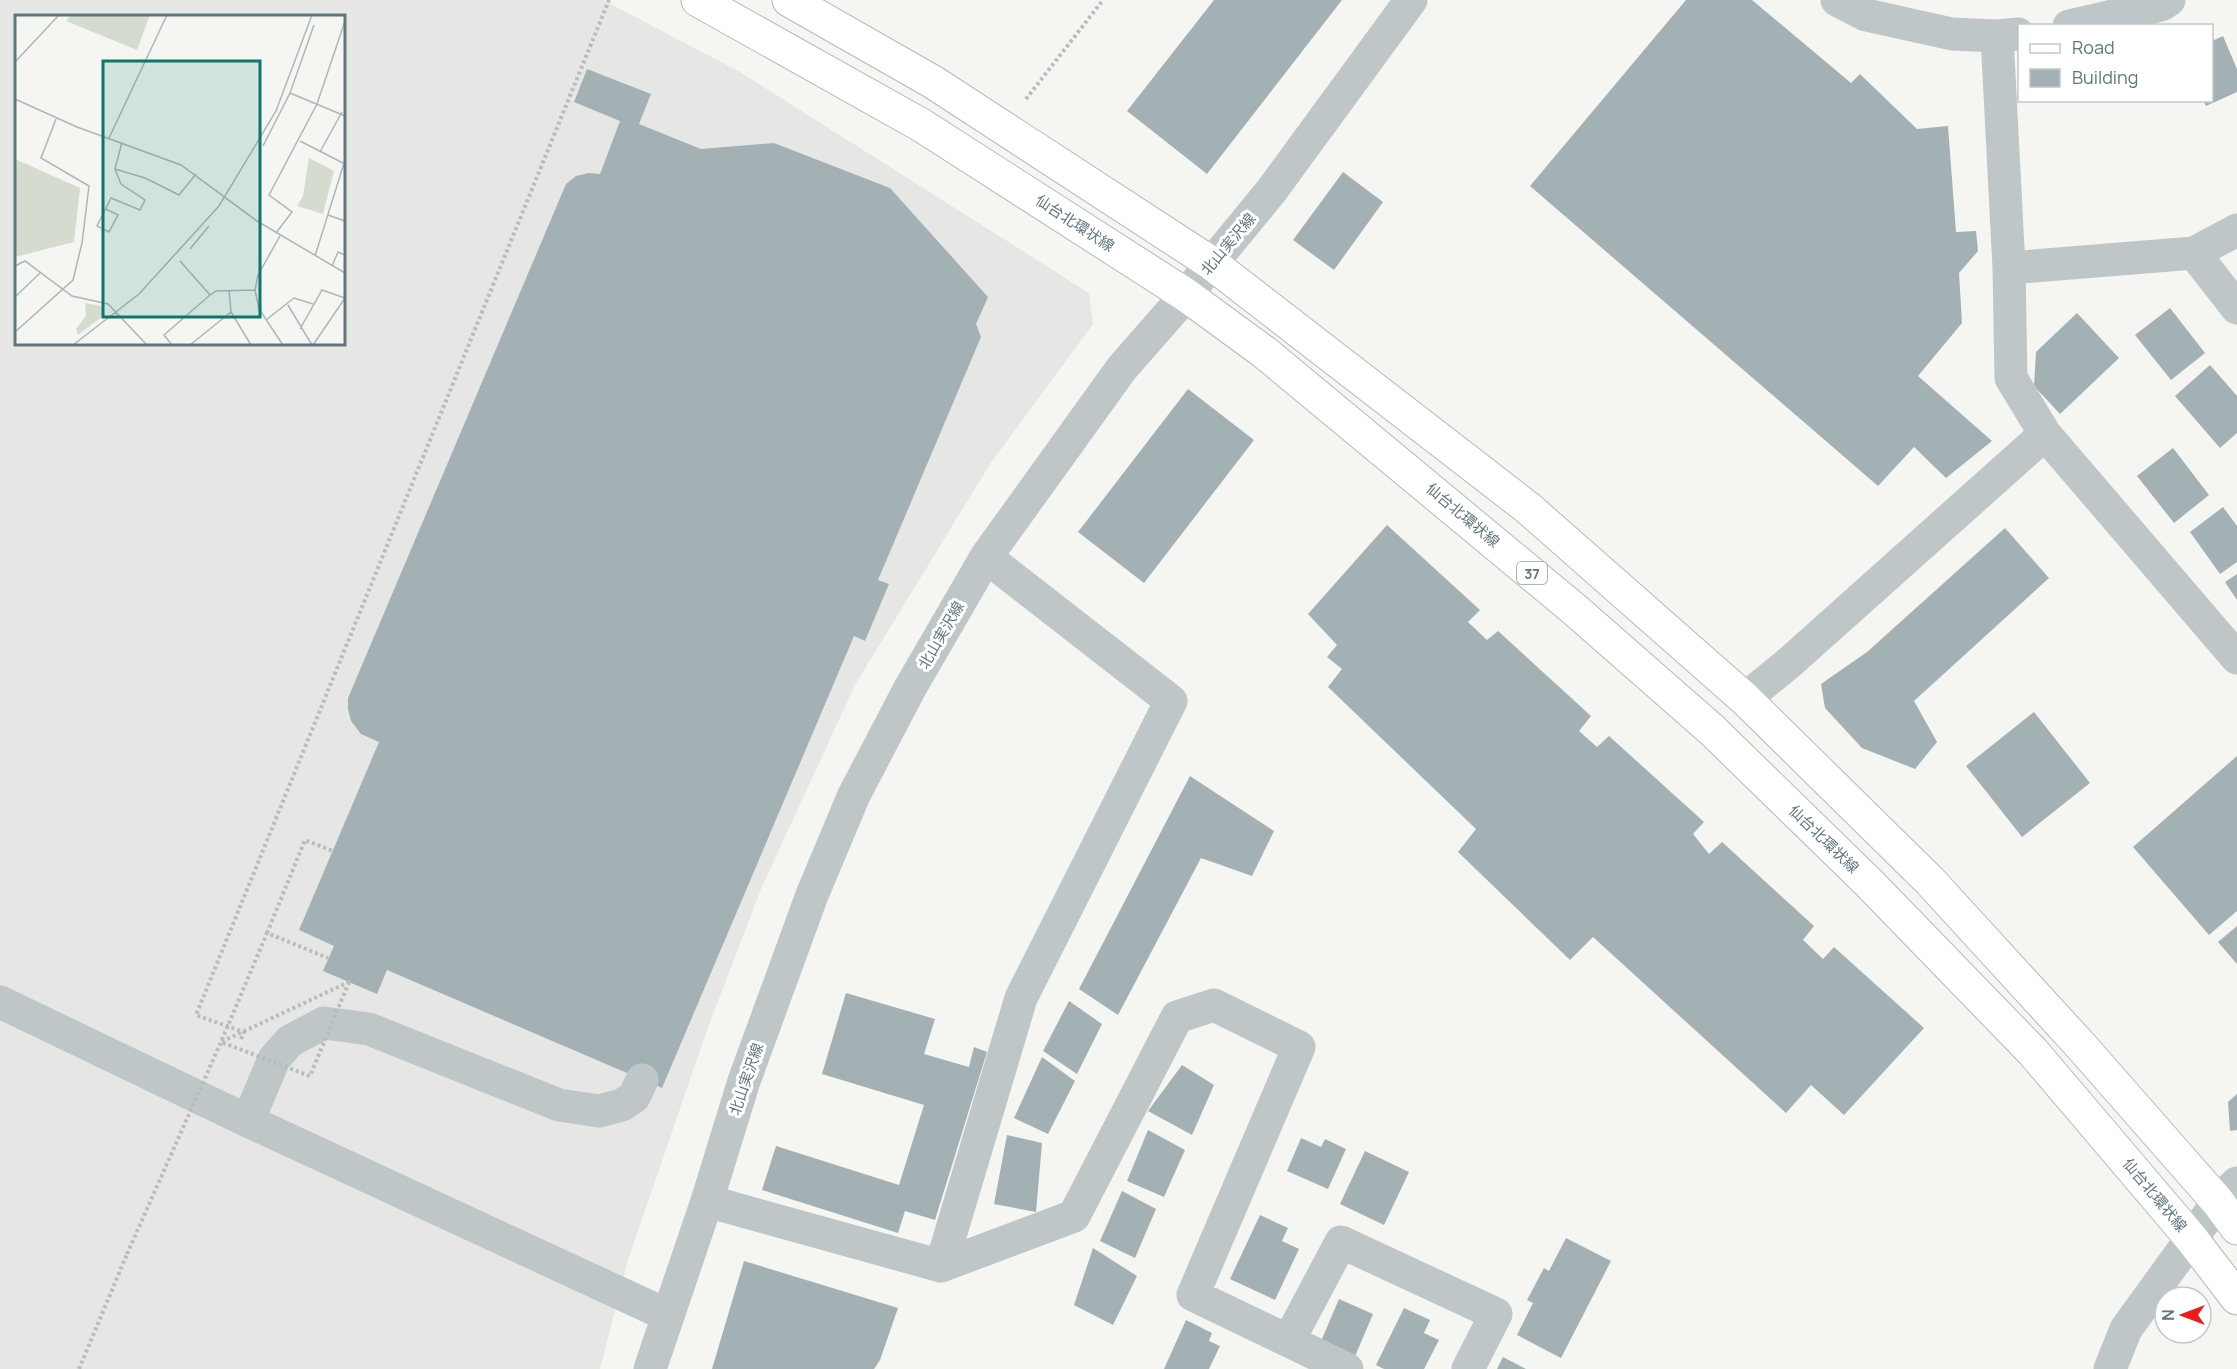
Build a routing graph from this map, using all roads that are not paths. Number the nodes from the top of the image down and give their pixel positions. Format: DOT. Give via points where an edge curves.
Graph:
graph roads {
  1 [pos="698,0"];
  2 [pos="789,0"];
  3 [pos="1411,0"];
  4 [pos="1837,0"];
  5 [pos="2169,0"];
  6 [pos="2078,24"];
  7 [pos="2008,35"];
  8 [pos="2237,230"];
  9 [pos="2194,253"];
  10 [pos="1211,263"];
  11 [pos="2009,268"];
  12 [pos="1186,295"];
  13 [pos="2237,308"];
  14 [pos="2046,434"];
  15 [pos="986,556"];
  16 [pos="2237,658"];
  17 [pos="1745,699"];
  18 [pos="0,1002"];
  19 [pos="642,1080"];
  20 [pos="248,1121"];
  21 [pos="707,1201"];
  22 [pos="2231,1205"];
  23 [pos="2192,1238"];
  24 [pos="941,1266"];
  25 [pos="2237,1298"];
  26 [pos="667,1315"];
  27 [pos="1289,1340"];
  28 [pos="650,1369"];
  29 [pos="1347,1369"];
  30 [pos="1468,1369"];
  31 [pos="2110,1369"];
  1 -- 12 [label="main road, 仙台北環状線 / 37" via="921,125"];
  2 -- 10 [label="main road" via="933,82"];
  3 -- 10 [label="street, 北山実沢線" via="1272,190"];
  4 -- 7 [label="street" via="1866,15 1952,34"];
  5 -- 6 [label="street"];
  7 -- 11 [label="street"];
  8 -- 9 [label="street"];
  9 -- 11 [label="street"];
  9 -- 13 [label="street"];
  10 -- 12 [label="street, 北山実沢線"];
  10 -- 17 [label="main road" via="1528,508"];
  11 -- 14 [label="street" via="2011,378"];
  12 -- 15 [label="street, 北山実沢線" via="1122,368"];
  12 -- 23 [label="main road, 仙台北環状線 / 37" via="1264,352 1429,486 1712,730 1869,883 2033,1052"];
  14 -- 16 [label="street"];
  14 -- 17 [label="street"];
  15 -- 21 [label="street, 北山実沢線" via="854,795 812,895 744,1081"];
  15 -- 24 [label="street" via="1171,701 1021,998"];
  17 -- 22 [label="main road" via="1930,881"];
  18 -- 20 [label="street"];
  19 -- 20 [label="street" via="634,1097 599,1111 560,1104 369,1029 324,1023 290,1041 274,1059"];
  20 -- 26 [label="street"];
  21 -- 24 [label="street"];
  21 -- 26 [label="street, 北山実沢線"];
  22 -- 23 [label="street"];
  23 -- 25 [label="main road, 仙台北環状線 / 37"];
  23 -- 31 [label="street" via="2126,1329"];
  24 -- 27 [label="street" via="1074,1215 1177,1017 1214,1005 1299,1047 1193,1295"];
  26 -- 28 [label="street, 北山実沢線"];
  27 -- 29 [label="street"];
  27 -- 30 [label="street" via="1341,1242 1496,1314"];
}
